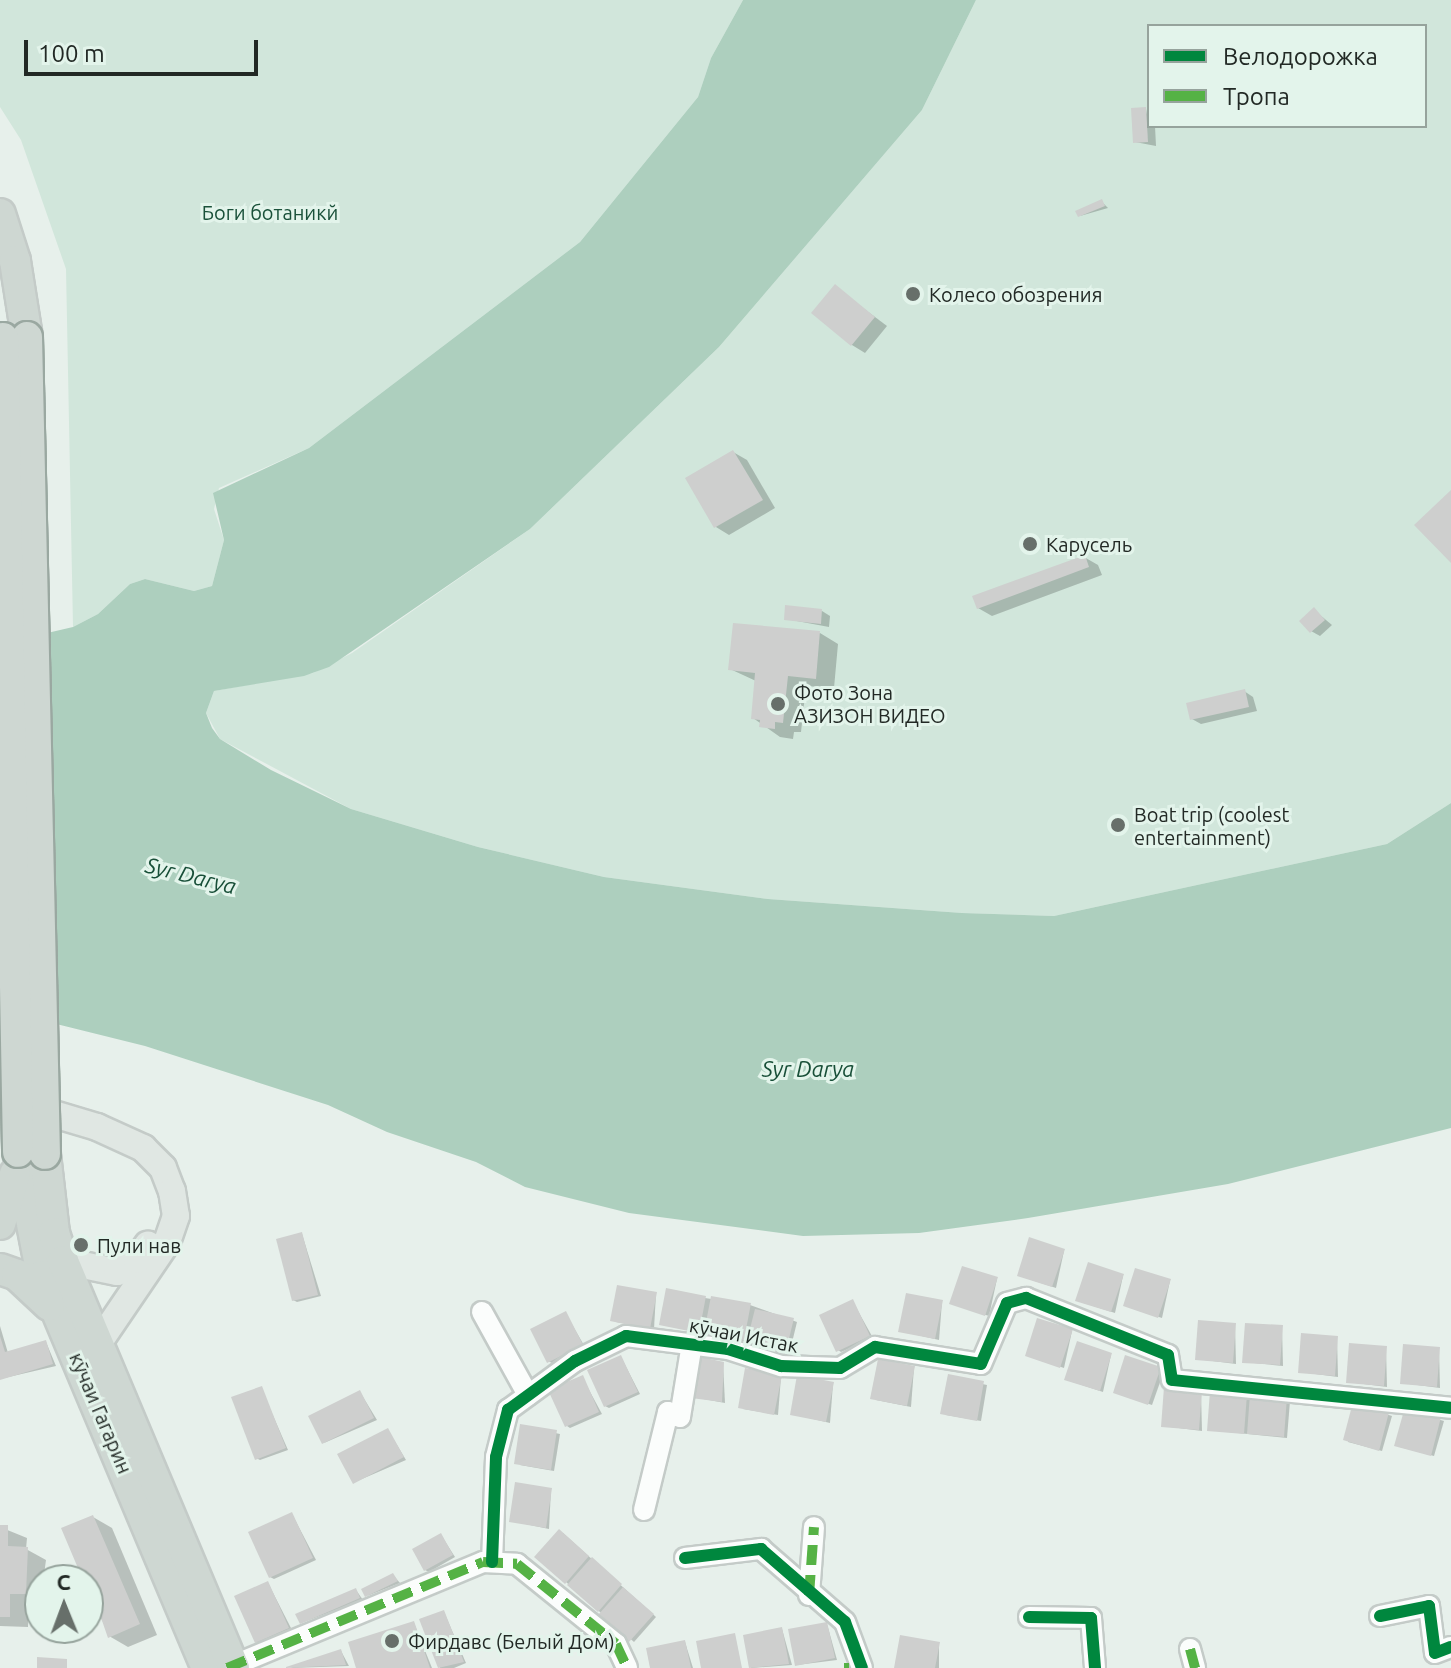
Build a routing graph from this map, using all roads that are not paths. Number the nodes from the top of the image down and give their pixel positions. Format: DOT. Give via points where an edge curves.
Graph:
graph roads {
  1 [pos="0,214"];
  2 [pos="10,331"];
  3 [pos="0,1098"];
  4 [pos="0,1109"];
  5 [pos="31,1153"];
  6 [pos="0,1224"];
  7 [pos="63,1261"];
  8 [pos="0,1269"];
  9 [pos="482,1312"];
  10 [pos="61,1316"];
  11 [pos="692,1344"];
  12 [pos="102,1358"];
  13 [pos="528,1395"];
  14 [pos="1451,1408"];
  15 [pos="644,1510"];
  16 [pos="814,1527"];
  17 [pos="685,1558"];
  18 [pos="492,1562"];
  19 [pos="809,1595"];
  20 [pos="1380,1616"];
  21 [pos="1029,1617"];
  22 [pos="1451,1647"];
  23 [pos="225,1667"];
  24 [pos="627,1668"];
  25 [pos="862,1668"];
  26 [pos="1095,1668"];
  1 -- 2 [label="highway" via="15,261"];
  2 -- 5 [label="highway, bridge"];
  3 -- 12 [label="main road" via="97,1127 143,1148 163,1168 176,1216 167,1242"];
  4 -- 7 [label="main road" via="95,1137 136,1158 152,1173 163,1198 160,1221 137,1260 117,1272"];
  5 -- 6 [label="highway"];
  5 -- 7 [label="highway, кӯчаи Гагарин"];
  5 -- 10 [label="highway, кӯчаи Гагарин" via="42,1276"];
  7 -- 12 [label="highway, кӯчаи Гагарин"];
  8 -- 10 [label="highway" via="17,1275"];
  9 -- 13 [label="street"];
  10 -- 23 [label="highway, кӯчаи Гагарин"];
  11 -- 13 [label="street, кӯчаи Истак" via="626,1336 575,1361"];
  11 -- 14 [label="street, кӯчаи Истак" via="781,1366 840,1368 875,1347 981,1364 1007,1303 1026,1298 1168,1355 1172,1380"];
  11 -- 15 [label="street" via="680,1417 668,1412"];
  12 -- 23 [label="highway, кӯчаи Гагарин"];
  13 -- 18 [label="street, кӯчаи Истак" via="508,1410 496,1457"];
  16 -- 19 [label="street"];
  17 -- 19 [label="street" via="761,1549"];
  18 -- 23 [label="street"];
  18 -- 24 [label="street" via="517,1564 616,1644"];
  19 -- 25 [label="street" via="845,1622"];
  20 -- 22 [label="street" via="1429,1606 1435,1653"];
  21 -- 26 [label="street" via="1091,1618"];
}
